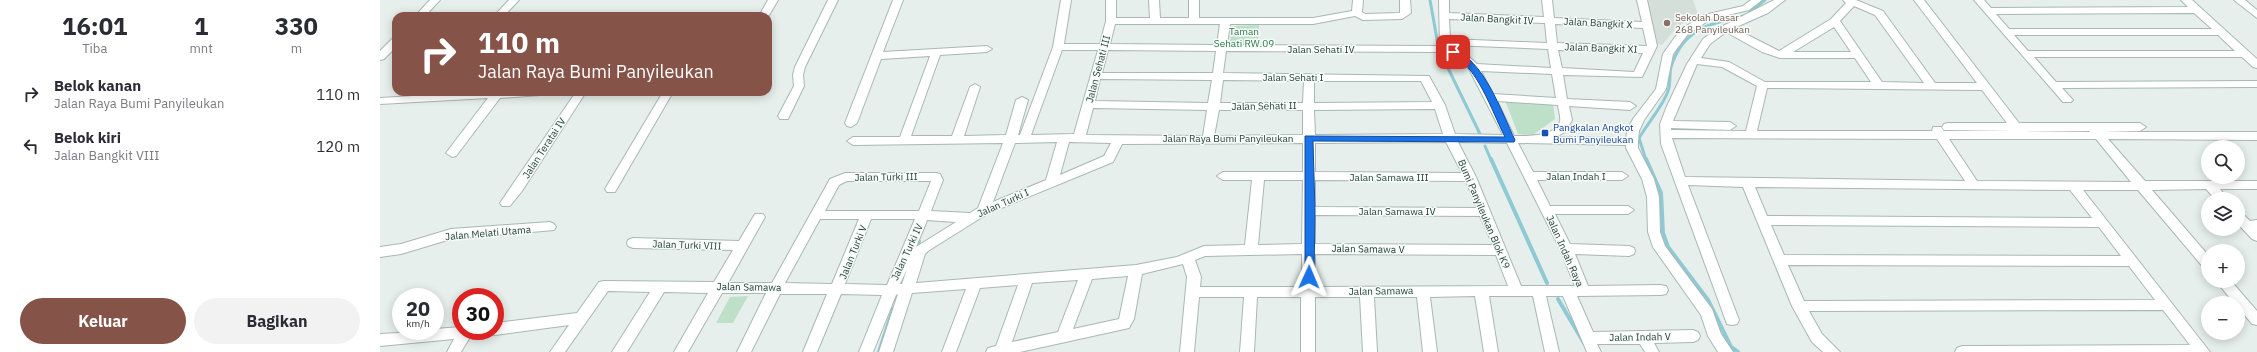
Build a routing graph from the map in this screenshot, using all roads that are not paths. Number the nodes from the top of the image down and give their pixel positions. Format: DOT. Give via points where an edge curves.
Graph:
graph roads {
  1 [pos="435,0"];
  2 [pos="514,0"];
  3 [pos="773,0"];
  4 [pos="833,0"];
  5 [pos="898,0"];
  6 [pos="1066,0"];
  7 [pos="1111,0"];
  8 [pos="1154,0"];
  9 [pos="1194,0"];
  10 [pos="1358,0"];
  11 [pos="1405,0"];
  12 [pos="1444,0"];
  13 [pos="1547,0"];
  14 [pos="1642,0"];
  15 [pos="1757,0"];
  16 [pos="1780,0"];
  17 [pos="1919,0"];
  18 [pos="1979,0"];
  19 [pos="2186,0"];
  20 [pos="2239,0"];
  21 [pos="1850,1"];
  22 [pos="2198,10"];
  23 [pos="1989,11"];
  24 [pos="2255,11"];
  25 [pos="424,12"];
  26 [pos="503,12"];
  27 [pos="766,12"];
  28 [pos="1357,13"];
  29 [pos="1444,16"];
  30 [pos="1111,21"];
  31 [pos="1155,21"];
  32 [pos="1549,21"];
  33 [pos="1835,21"];
  34 [pos="1194,22"];
  35 [pos="1225,22"];
  36 [pos="1647,25"];
  37 [pos="1728,29"];
  38 [pos="2008,32"];
  39 [pos="2221,32"];
  40 [pos="392,45"];
  41 [pos="1552,45"];
  42 [pos="1060,47"];
  43 [pos="1442,47"];
  44 [pos="1103,48"];
  45 [pos="1700,48"];
  46 [pos="987,49"];
  47 [pos="1221,49"];
  48 [pos="1650,50"];
  49 [pos="2025,54"];
  50 [pos="2245,54"];
  51 [pos="1780,55"];
  52 [pos="1858,55"];
  53 [pos="876,56"];
  54 [pos="935,56"];
  55 [pos="380,57"];
  56 [pos="1694,61"];
  57 [pos="1725,64"];
  58 [pos="2257,65"];
  59 [pos="1474,68"];
  60 [pos="1557,71"];
  61 [pos="1095,76"];
  62 [pos="1217,76"];
  63 [pos="1309,77"];
  64 [pos="2257,84"];
  65 [pos="1763,85"];
  66 [pos="2052,85"];
  67 [pos="1879,86"];
  68 [pos="1932,86"];
  69 [pos="975,87"];
  70 [pos="1985,87"];
  71 [pos="422,96"];
  72 [pos="495,96"];
  73 [pos="578,96"];
  74 [pos="666,96"];
  75 [pos="1490,97"];
  76 [pos="1022,100"];
  77 [pos="2067,100"];
  78 [pos="380,101"];
  79 [pos="1564,102"];
  80 [pos="1089,104"];
  81 [pos="1439,105"];
  82 [pos="1309,106"];
  83 [pos="1630,106"];
  84 [pos="1213,107"];
  85 [pos="784,116"];
  86 [pos="1566,120"];
  87 [pos="851,123"];
  88 [pos="2257,128"];
  89 [pos="1666,129"];
  90 [pos="1752,130"];
  91 [pos="2095,130"];
  92 [pos="1937,131"];
  93 [pos="2018,131"];
  94 [pos="2257,136"];
  95 [pos="1064,138"];
  96 [pos="1079,138"];
  97 [pos="1207,138"];
  98 [pos="1308,138"];
  99 [pos="1450,138"];
  100 [pos="957,139"];
  101 [pos="1011,139"];
  102 [pos="1024,139"];
  103 [pos="853,140"];
  104 [pos="904,140"];
  105 [pos="1118,140"];
  106 [pos="1511,140"];
  107 [pos="1540,140"];
  108 [pos="1570,141"];
  109 [pos="1623,142"];
  110 [pos="452,153"];
  111 [pos="1223,176"];
  112 [pos="1254,176"];
  113 [pos="1530,176"];
  114 [pos="1622,176"];
  115 [pos="1308,177"];
  116 [pos="1470,177"];
  117 [pos="1052,182"];
  118 [pos="1681,182"];
  119 [pos="1747,183"];
  120 [pos="1973,184"];
  121 [pos="2209,185"];
  122 [pos="2257,185"];
  123 [pos="2073,186"];
  124 [pos="2139,186"];
  125 [pos="611,189"];
  126 [pos="2216,192"];
  127 [pos="506,203"];
  128 [pos="1546,210"];
  129 [pos="1628,210"];
  130 [pos="983,211"];
  131 [pos="1310,211"];
  132 [pos="1485,212"];
  133 [pos="816,215"];
  134 [pos="868,215"];
  135 [pos="924,215"];
  136 [pos="759,217"];
  137 [pos="971,218"];
  138 [pos="1762,220"];
  139 [pos="2103,223"];
  140 [pos="2252,225"];
  141 [pos="550,227"];
  142 [pos="2257,236"];
  143 [pos="633,243"];
  144 [pos="742,246"];
  145 [pos="1251,249"];
  146 [pos="1309,249"];
  147 [pos="1566,249"];
  148 [pos="1501,250"];
  149 [pos="1629,251"];
  150 [pos="380,252"];
  151 [pos="2201,256"];
  152 [pos="1188,258"];
  153 [pos="1778,260"];
  154 [pos="2132,261"];
  155 [pos="1136,270"];
  156 [pos="1087,274"];
  157 [pos="1027,278"];
  158 [pos="975,284"];
  159 [pos="661,286"];
  160 [pos="718,287"];
  161 [pos="776,288"];
  162 [pos="838,288"];
  163 [pos="899,288"];
  164 [pos="2229,288"];
  165 [pos="1308,290"];
  166 [pos="1423,290"];
  167 [pos="1516,290"];
  168 [pos="1542,290"];
  169 [pos="1583,290"];
  170 [pos="1661,290"];
  171 [pos="1482,291"];
  172 [pos="1568,291"];
  173 [pos="1194,292"];
  174 [pos="1367,292"];
  175 [pos="1252,293"];
  176 [pos="2167,304"];
  177 [pos="1799,306"];
  178 [pos="581,318"];
  179 [pos="1732,320"];
  180 [pos="2257,320"];
  181 [pos="504,328"];
  182 [pos="452,334"];
  183 [pos="1693,336"];
  184 [pos="1063,338"];
  185 [pos="1588,338"];
  186 [pos="1644,338"];
  187 [pos="465,340"];
  188 [pos="380,341"];
  189 [pos="998,351"];
  190 [pos="2203,351"];
  191 [pos="454,352"];
  192 [pos="557,352"];
  193 [pos="619,352"];
  194 [pos="681,352"];
  195 [pos="744,352"];
  196 [pos="810,352"];
  197 [pos="866,352"];
  198 [pos="886,352"];
  199 [pos="949,352"];
  200 [pos="1187,352"];
  201 [pos="1247,352"];
  202 [pos="1308,352"];
  203 [pos="1370,352"];
  204 [pos="1430,352"];
  205 [pos="1491,352"];
  206 [pos="1552,352"];
  207 [pos="1594,352"];
  208 [pos="1652,352"];
  209 [pos="1726,352"];
  210 [pos="1832,352"];
  211 [pos="1962,352"];
  1 -- 25 [label="street"];
  2 -- 26 [label="street"];
  3 -- 27 [label="street"];
  4 -- 85 [label="street" via="800,67 798,86"];
  5 -- 53 [label="street"];
  6 -- 42 [label="street"];
  7 -- 30 [label="street, Jalan Sehati III"];
  8 -- 31 [label="street"];
  9 -- 34 [label="street"];
  10 -- 28 [label="street"];
  11 -- 28 [label="street" via="1406,13 1402,16 1363,17"];
  12 -- 29 [label="street"];
  13 -- 32 [label="street"];
  14 -- 36 [label="street"];
  15 -- 209 [label="street" via="1746,8 1708,18 1684,32 1668,54 1661,89 1636,125 1632,141 1632,148 1648,179 1653,197 1654,232 1659,247 1707,313 1715,336"];
  16 -- 37 [label="street"];
  17 -- 70 [label="street"];
  18 -- 23 [label="street"];
  19 -- 22 [label="street"];
  20 -- 24 [label="street"];
  21 -- 33 [label="street"];
  21 -- 68 [label="street" via="1879,13"];
  22 -- 23 [label="street"];
  22 -- 39 [label="street"];
  23 -- 38 [label="street"];
  28 -- 35 [label="street" via="1312,21"];
  29 -- 32 [label="street, Jalan Bangkit IV"];
  29 -- 43 [label="street"];
  30 -- 31 [label="street"];
  30 -- 44 [label="street, Jalan Sehati III"];
  31 -- 34 [label="street"];
  32 -- 36 [label="street, Jalan Bangkit X"];
  32 -- 41 [label="street"];
  33 -- 51 [label="street"];
  33 -- 52 [label="street"];
  34 -- 35 [label="street"];
  35 -- 47 [label="street"];
  36 -- 48 [label="street" via="1652,46"];
  37 -- 45 [label="street" via="1713,36"];
  37 -- 51 [label="street"];
  38 -- 39 [label="street"];
  38 -- 49 [label="street"];
  39 -- 50 [label="street"];
  40 -- 55 [label="street"];
  41 -- 43 [label="street, Jalan Bangkit XI"];
  41 -- 48 [label="street, Jalan Bangkit XI"];
  41 -- 60 [label="street"];
  42 -- 44 [label="street, Jalan Sehati IV"];
  42 -- 102 [label="street"];
  43 -- 47 [label="street, Jalan Sehati IV"];
  43 -- 59 [label="street, Jalan Indah Raya" via="1461,55"];
  44 -- 47 [label="street, Jalan Sehati IV"];
  44 -- 61 [label="street, Jalan Sehati III"];
  45 -- 56 [label="street"];
  45 -- 57 [label="street"];
  46 -- 53 [label="street"];
  47 -- 62 [label="street"];
  48 -- 60 [label="street" via="1638,75"];
  49 -- 50 [label="street"];
  49 -- 66 [label="street"];
  50 -- 58 [label="street"];
  51 -- 52 [label="street"];
  52 -- 67 [label="street"];
  53 -- 87 [label="street"];
  54 -- 104 [label="street"];
  56 -- 57 [label="street"];
  56 -- 89 [label="street"];
  57 -- 65 [label="street"];
  59 -- 60 [label="street"];
  59 -- 75 [label="street, Jalan Indah Raya"];
  60 -- 79 [label="street"];
  61 -- 62 [label="street, Jalan Sehati I"];
  61 -- 80 [label="street, Jalan Sehati III"];
  62 -- 63 [label="street, Jalan Sehati I"];
  62 -- 84 [label="street"];
  63 -- 81 [label="street, Jalan Sehati I" via="1425,78"];
  63 -- 82 [label="street"];
  64 -- 66 [label="street"];
  65 -- 67 [label="street"];
  65 -- 90 [label="street"];
  66 -- 77 [label="street"];
  67 -- 68 [label="street"];
  68 -- 70 [label="street"];
  69 -- 100 [label="street"];
  70 -- 93 [label="street"];
  71 -- 78 [label="street"];
  72 -- 110 [label="street"];
  73 -- 127 [label="street, Jalan Teratai IV"];
  74 -- 125 [label="street"];
  75 -- 79 [label="street"];
  75 -- 106 [label="street, Jalan Indah Raya"];
  76 -- 101 [label="street"];
  79 -- 83 [label="street"];
  79 -- 86 [label="street"];
  80 -- 84 [label="street, Jalan Sehati II"];
  80 -- 96 [label="street, Jalan Sehati III"];
  81 -- 82 [label="street, Jalan Sehati II"];
  81 -- 99 [label="street, Jalan Sehati I"];
  82 -- 84 [label="street, Jalan Sehati II"];
  82 -- 98 [label="street"];
  84 -- 97 [label="street"];
  86 -- 107 [label="street, Jalan Raya Bumi Panyileukan" via="1561,129"];
  86 -- 108 [label="street"];
  88 -- 91 [label="street"];
  89 -- 90 [label="street"];
  89 -- 118 [label="street" via="1667,144"];
  90 -- 92 [label="street"];
  91 -- 93 [label="street"];
  91 -- 94 [label="street"];
  91 -- 124 [label="street"];
  92 -- 93 [label="street"];
  92 -- 120 [label="street"];
  95 -- 96 [label="street, Jalan Raya Bumi Panyileukan"];
  95 -- 102 [label="street, Jalan Raya Bumi Panyileukan"];
  95 -- 117 [label="street"];
  96 -- 105 [label="street, Jalan Raya Bumi Panyileukan"];
  97 -- 98 [label="street, Jalan Raya Bumi Panyileukan"];
  97 -- 105 [label="street, Jalan Raya Bumi Panyileukan"];
  98 -- 99 [label="street, Jalan Raya Bumi Panyileukan"];
  98 -- 115 [label="street"];
  99 -- 106 [label="street, Jalan Raya Bumi Panyileukan"];
  99 -- 116 [label="street, Bumi Panyileukan Blok K9"];
  100 -- 101 [label="street, Jalan Raya Bumi Panyileukan"];
  100 -- 104 [label="street, Jalan Raya Bumi Panyileukan"];
  101 -- 102 [label="street, Jalan Raya Bumi Panyileukan"];
  101 -- 130 [label="street"];
  103 -- 104 [label="street, Jalan Raya Bumi Panyileukan"];
  105 -- 117 [label="street, Jalan Turki I" via="1109,159"];
  106 -- 107 [label="street, Jalan Raya Bumi Panyileukan"];
  106 -- 113 [label="street, Jalan Indah Raya"];
  107 -- 108 [label="street"];
  108 -- 109 [label="street"];
  111 -- 112 [label="street"];
  112 -- 115 [label="street, Jalan Samawa III"];
  112 -- 145 [label="street"];
  113 -- 114 [label="street, Jalan Indah I"];
  113 -- 128 [label="street, Jalan Indah Raya"];
  115 -- 116 [label="street, Jalan Samawa III"];
  115 -- 131 [label="street"];
  116 -- 132 [label="street, Bumi Panyileukan Blok K9"];
  117 -- 130 [label="street, Jalan Turki I"];
  118 -- 119 [label="street"];
  118 -- 179 [label="street"];
  119 -- 120 [label="street"];
  119 -- 138 [label="street"];
  120 -- 123 [label="street"];
  121 -- 122 [label="street"];
  121 -- 124 [label="street"];
  121 -- 126 [label="street"];
  123 -- 124 [label="street"];
  123 -- 139 [label="street"];
  124 -- 151 [label="street"];
  128 -- 129 [label="street"];
  128 -- 147 [label="street, Jalan Indah Raya"];
  130 -- 137 [label="street, Jalan Turki I"];
  131 -- 132 [label="street, Jalan Samawa IV"];
  131 -- 146 [label="street"];
  132 -- 148 [label="street, Bumi Panyileukan Blok K9"];
  133 -- 134 [label="street"];
  133 -- 135 [label="street, Jalan Turki III" via="834,182 839,178 936,177"];
  133 -- 161 [label="street"];
  134 -- 135 [label="street"];
  134 -- 162 [label="street, Jalan Turki V"];
  135 -- 137 [label="street"];
  135 -- 163 [label="street, Jalan Turki IV"];
  136 -- 144 [label="street"];
  137 -- 163 [label="street, Jalan Turki I" via="923,248"];
  138 -- 139 [label="street"];
  138 -- 153 [label="street"];
  139 -- 154 [label="street"];
  140 -- 142 [label="street"];
  141 -- 150 [label="street, Jalan Melati Utama" via="451,234 401,249"];
  143 -- 144 [label="street, Jalan Turki VIII"];
  144 -- 160 [label="street"];
  145 -- 146 [label="street, Jalan Samawa V"];
  145 -- 152 [label="street, Jalan Samawa V" via="1204,251"];
  146 -- 148 [label="street, Jalan Samawa V"];
  146 -- 165 [label="street"];
  147 -- 149 [label="street"];
  147 -- 169 [label="street, Jalan Indah Raya"];
  148 -- 167 [label="street, Bumi Panyileukan Blok K9"];
  152 -- 155 [label="street, Jalan Samawa"];
  152 -- 173 [label="street" via="1194,277"];
  153 -- 154 [label="street"];
  153 -- 177 [label="street"];
  154 -- 176 [label="street"];
  155 -- 156 [label="street, Jalan Samawa"];
  155 -- 184 [label="street" via="1127,320 1124,324"];
  156 -- 157 [label="street, Jalan Samawa"];
  156 -- 184 [label="street"];
  157 -- 158 [label="street, Jalan Samawa"];
  157 -- 189 [label="street"];
  158 -- 163 [label="street, Jalan Samawa"];
  158 -- 199 [label="street"];
  159 -- 160 [label="street, Jalan Samawa"];
  159 -- 178 [label="street, Jalan Samawa" via="604,286"];
  159 -- 193 [label="street"];
  160 -- 161 [label="street, Jalan Samawa"];
  160 -- 194 [label="street"];
  161 -- 162 [label="street, Jalan Samawa"];
  161 -- 195 [label="street"];
  162 -- 163 [label="street, Jalan Samawa"];
  162 -- 196 [label="street, Jalan Turki V"];
  163 -- 197 [label="street"];
  163 -- 198 [label="street"];
  164 -- 180 [label="street"];
  165 -- 174 [label="street, Jalan Samawa"];
  165 -- 175 [label="street, Jalan Samawa"];
  165 -- 202 [label="street"];
  166 -- 171 [label="street, Jalan Samawa"];
  166 -- 174 [label="street, Jalan Samawa"];
  166 -- 204 [label="street"];
  167 -- 168 [label="street, Jalan Samawa"];
  167 -- 171 [label="street, Jalan Samawa"];
  168 -- 172 [label="street, Jalan Samawa"];
  168 -- 206 [label="street"];
  169 -- 170 [label="street"];
  169 -- 172 [label="street, Jalan Indah Raya"];
  171 -- 205 [label="street"];
  172 -- 185 [label="street, Jalan Indah Raya"];
  173 -- 175 [label="street, Jalan Samawa"];
  173 -- 200 [label="street"];
  174 -- 203 [label="street"];
  175 -- 201 [label="street"];
  176 -- 177 [label="street"];
  176 -- 190 [label="street"];
  177 -- 210 [label="street" via="1817,338"];
  178 -- 181 [label="street"];
  178 -- 192 [label="street"];
  182 -- 188 [label="street"];
  183 -- 186 [label="street, Jalan Indah V"];
  184 -- 189 [label="street"];
  185 -- 186 [label="street, Jalan Indah V"];
  185 -- 207 [label="street, Jalan Indah Raya"];
  186 -- 208 [label="street"];
  187 -- 191 [label="street"];
  190 -- 211 [label="street"];
}
